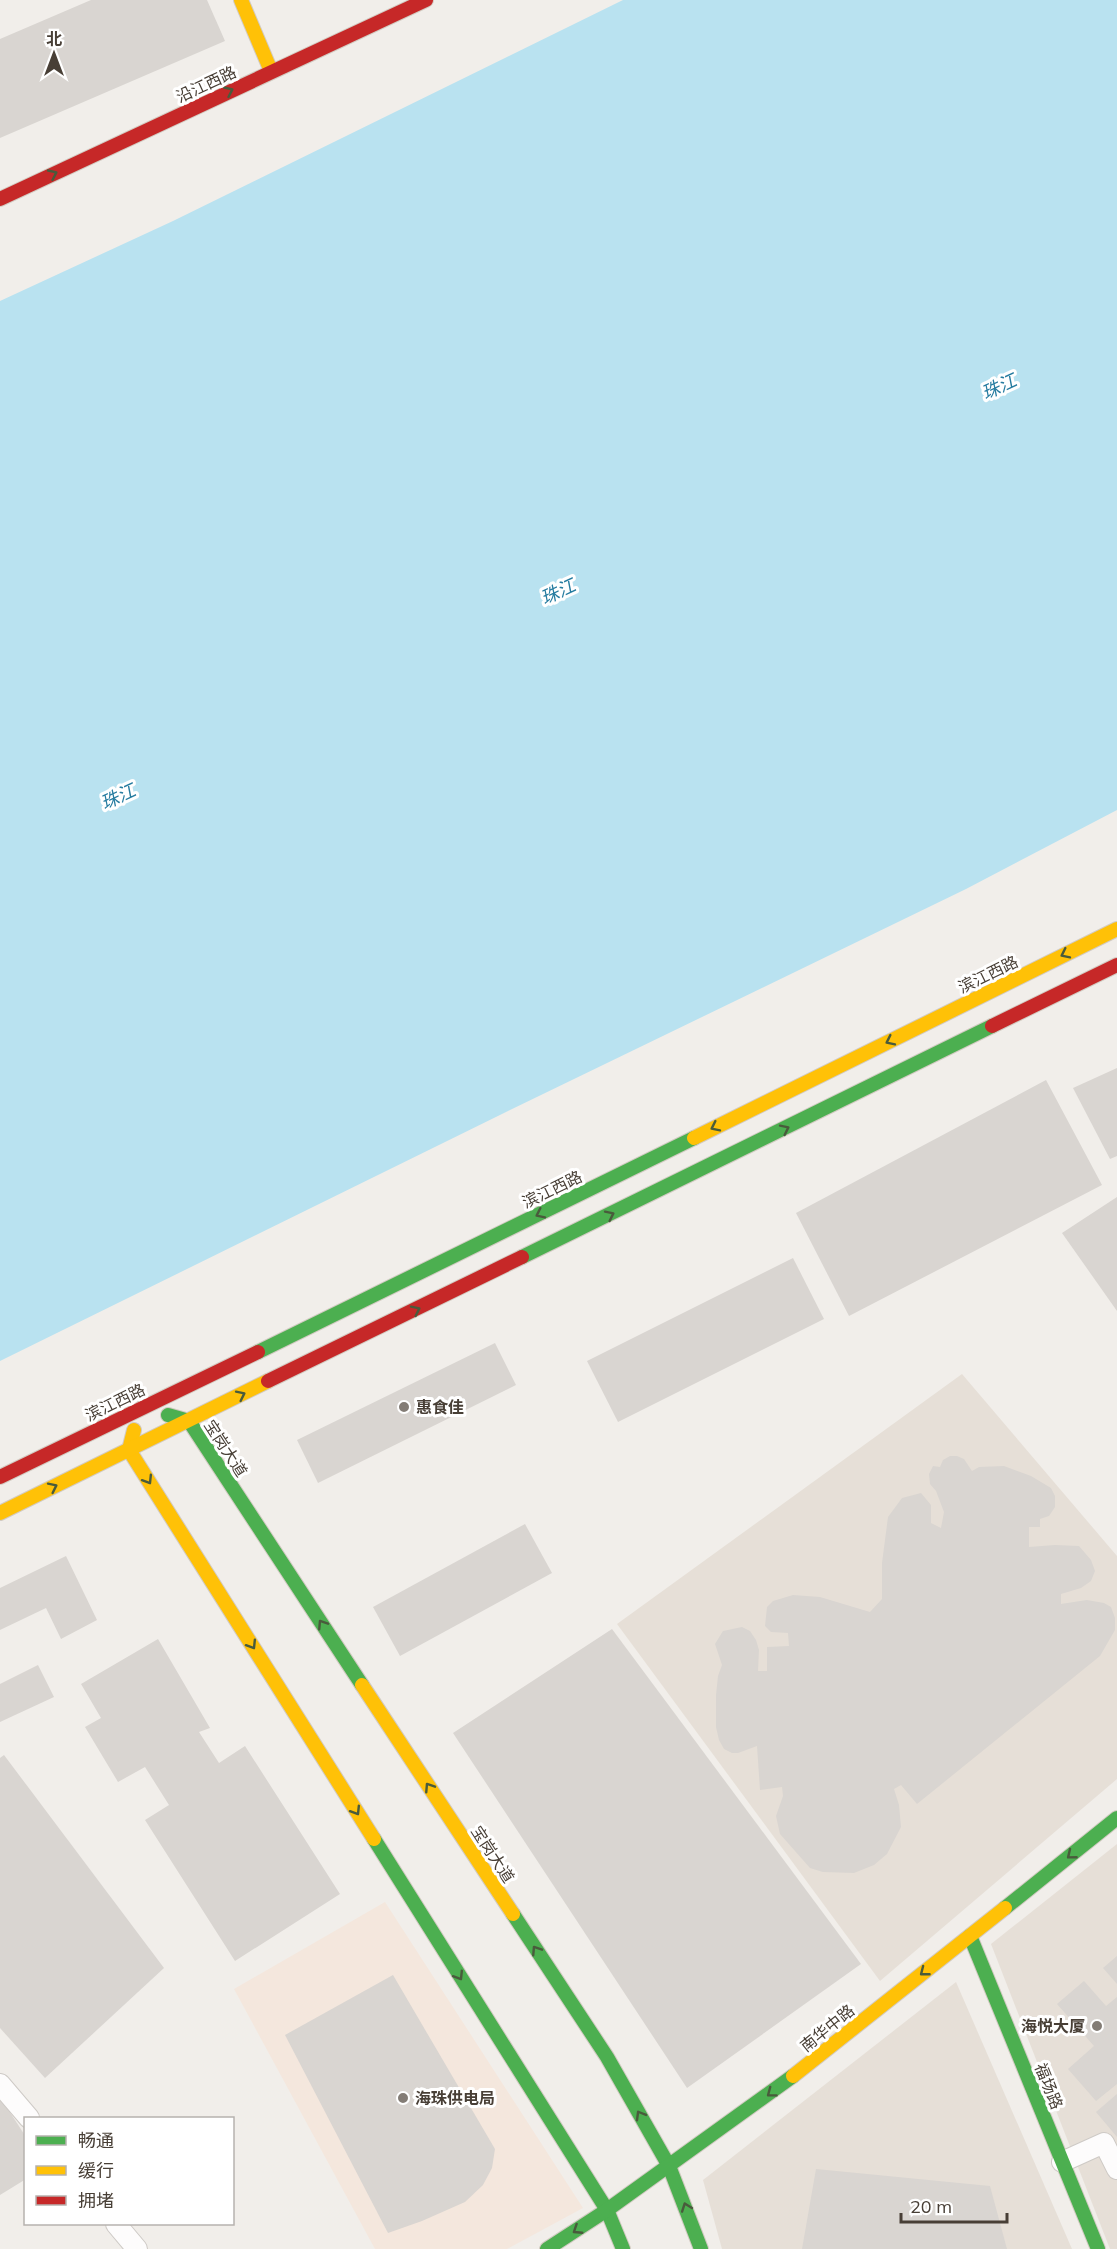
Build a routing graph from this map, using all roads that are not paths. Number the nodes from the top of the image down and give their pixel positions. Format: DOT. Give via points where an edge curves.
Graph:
graph roads {
  1 [pos="241,0"];
  2 [pos="426,0"];
  3 [pos="272,71"];
  4 [pos="0,199"];
  5 [pos="1117,929"];
  6 [pos="1117,965"];
  7 [pos="140,1408"];
  8 [pos="189,1421"];
  9 [pos="129,1450"];
  10 [pos="0,1477"];
  11 [pos="0,1513"];
  12 [pos="1117,1818"];
  13 [pos="970,1936"];
  14 [pos="0,2084"];
  15 [pos="28,2117"];
  16 [pos="1062,2162"];
  17 [pos="669,2166"];
  18 [pos="1117,2169"];
  19 [pos="607,2210"];
  20 [pos="118,2225"];
  21 [pos="137,2249"];
  22 [pos="547,2249"];
  23 [pos="623,2249"];
  24 [pos="701,2249"];
  25 [pos="1098,2249"];
  1 -- 3 [label="main road"];
  2 -- 3 [label="main road, 沿江西路"];
  4 -- 3 [label="main road, 沿江西路, one-way"];
  5 -- 7 [label="main road, 滨江西路, one-way"];
  8 -- 6 [label="main road, one-way"];
  7 -- 8 [label="main road, 宝岗大道"];
  7 -- 9 [label="main road"];
  7 -- 10 [label="main road, 滨江西路"];
  8 -- 9 [label="main road"];
  17 -- 8 [label="main road, 宝岗大道, one-way" via="607,2057"];
  11 -- 9 [label="main road, one-way"];
  9 -- 19 [label="main road, one-way"];
  12 -- 13 [label="main road, 南华中路, one-way"];
  13 -- 16 [label="main road, 福场路"];
  13 -- 17 [label="main road, 南华中路, one-way" via="806,2067"];
  14 -- 15 [label="lane"];
  16 -- 18 [label="lane" via="1104,2143"];
  16 -- 25 [label="main road, 福场路"];
  17 -- 19 [label="main road, 南华中路"];
  24 -- 17 [label="main road, 宝岗大道, one-way"];
  19 -- 22 [label="main road, 南华中路, one-way"];
  19 -- 23 [label="main road"];
  20 -- 21 [label="lane"];
}
